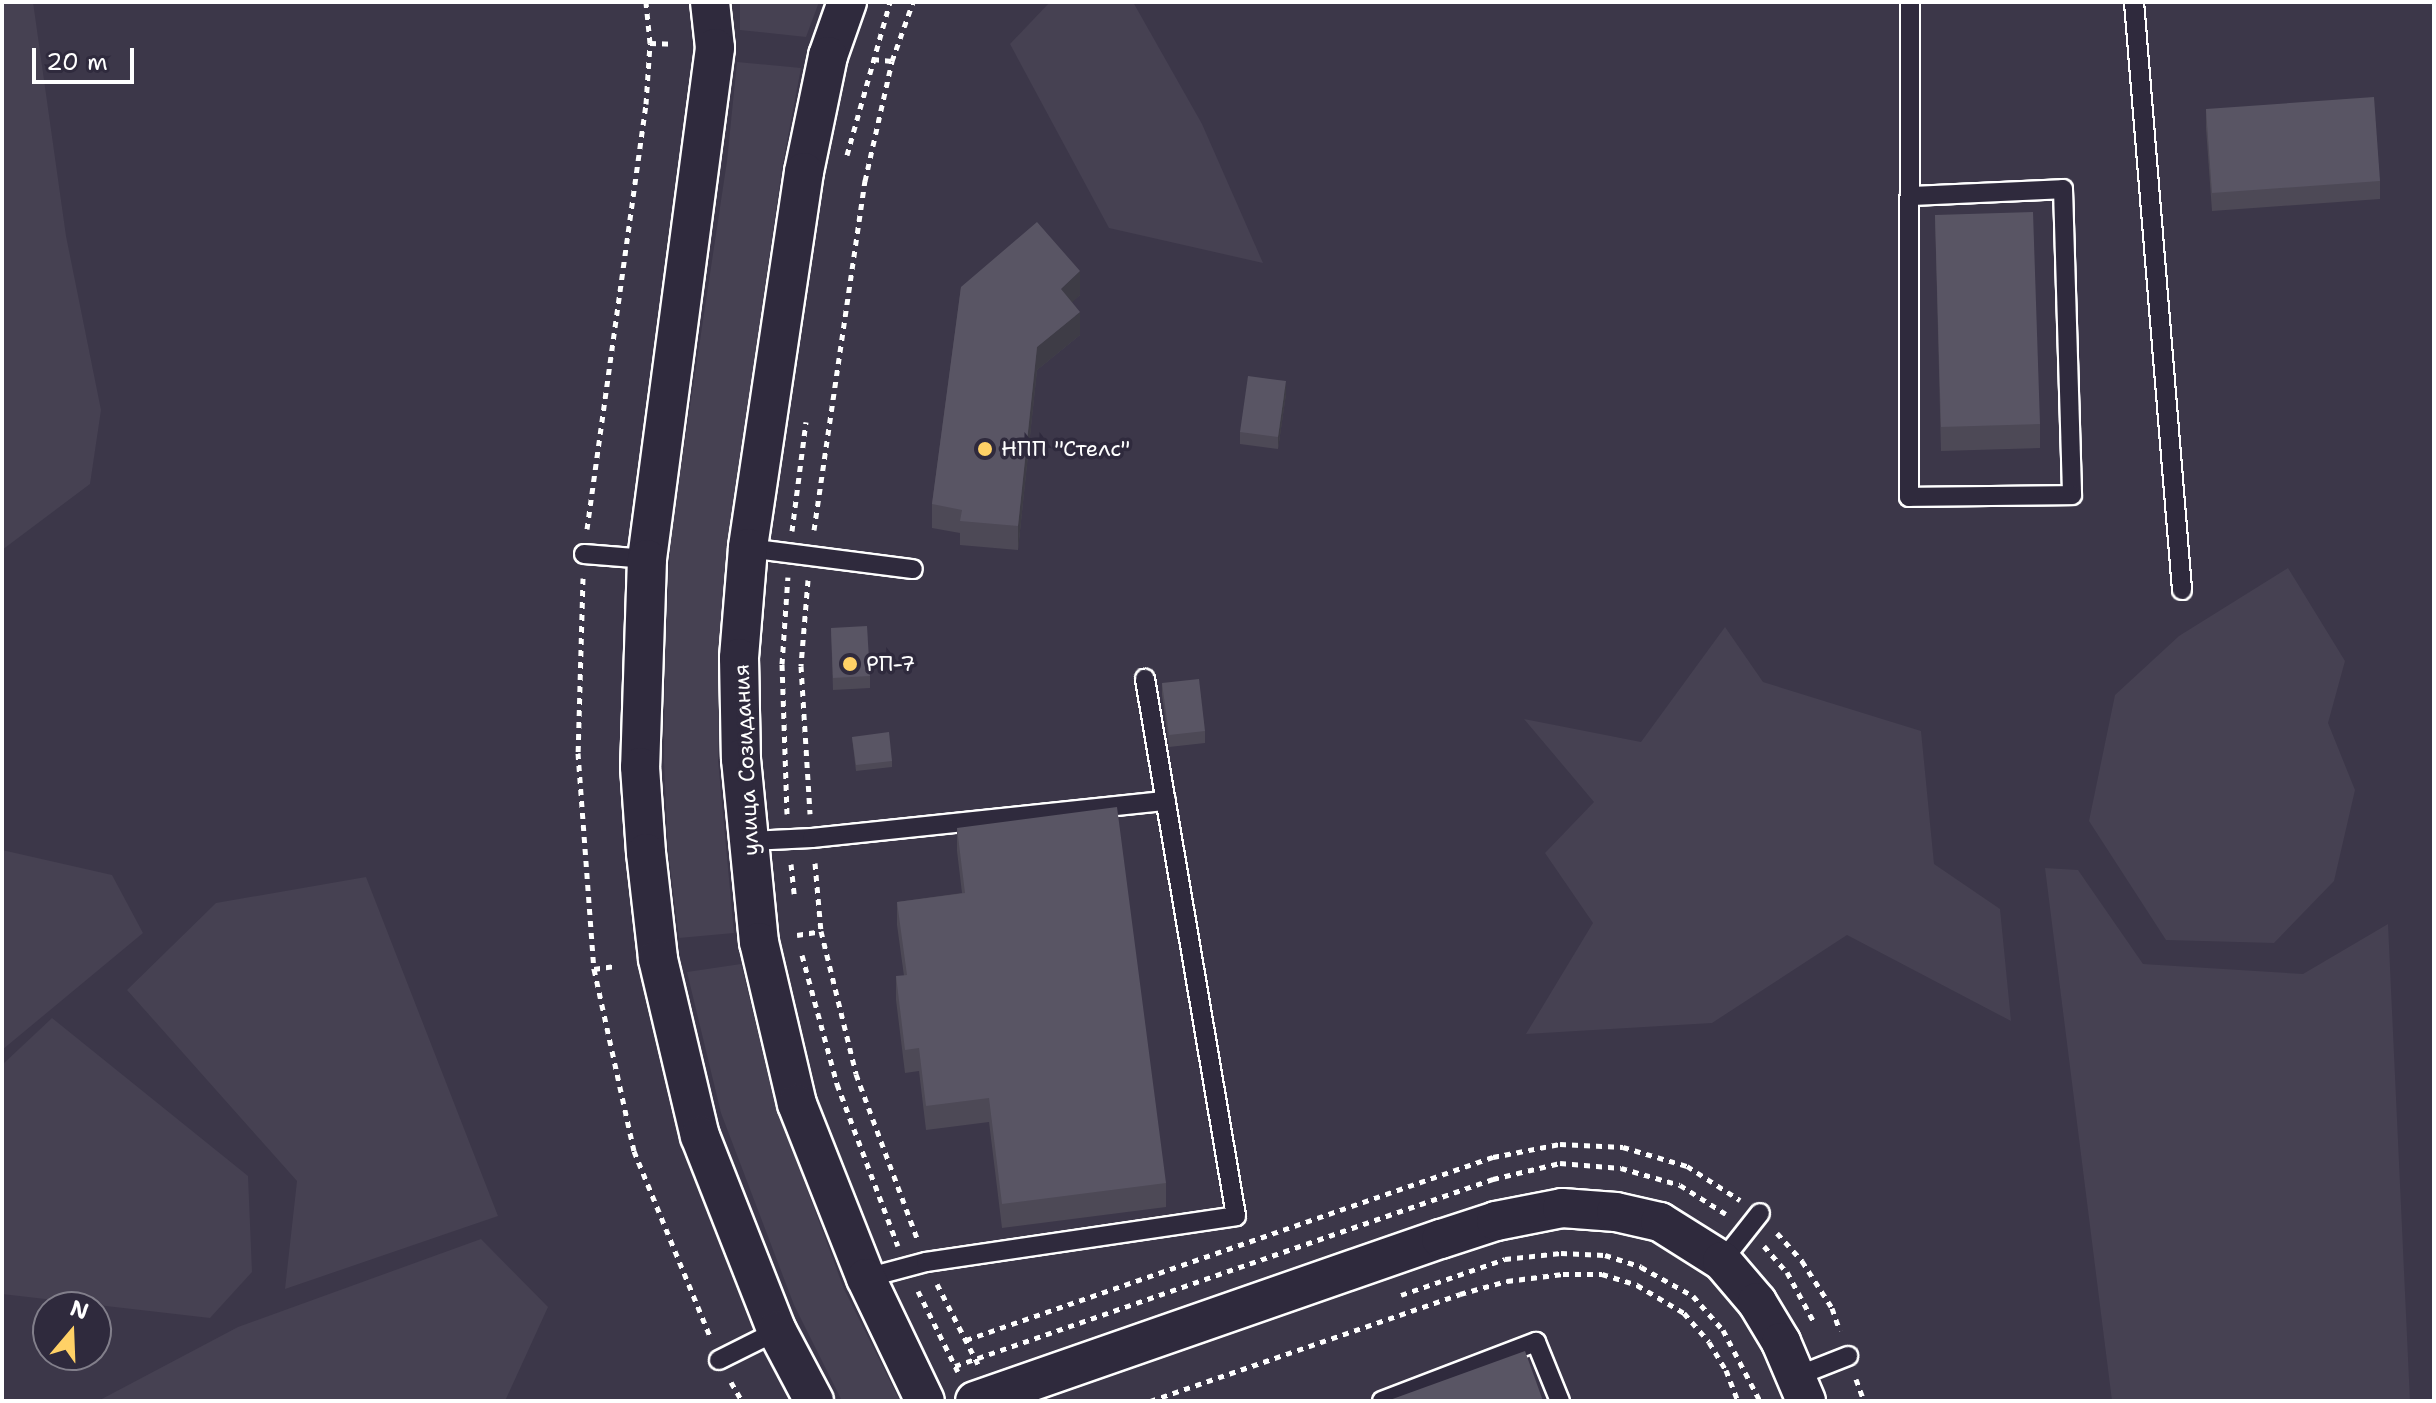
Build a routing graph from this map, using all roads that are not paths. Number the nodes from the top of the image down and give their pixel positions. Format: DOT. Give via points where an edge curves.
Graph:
graph roads {
  1 [pos="710,2"];
  2 [pos="847,2"];
  3 [pos="1910,2"];
  4 [pos="2134,2"];
  5 [pos="1910,196"];
  6 [pos="748,548"];
  7 [pos="584,554"];
  8 [pos="647,559"];
  9 [pos="913,569"];
  10 [pos="2182,590"];
  11 [pos="1145,679"];
  12 [pos="1166,801"];
  13 [pos="750,841"];
  14 [pos="1760,1213"];
  15 [pos="1722,1261"];
  16 [pos="866,1278"];
  17 [pos="777,1331"];
  18 [pos="1848,1356"];
  19 [pos="719,1360"];
  20 [pos="1802,1388"];
  21 [pos="977,1391"];
  22 [pos="814,1401"];
  23 [pos="925,1401"];
  24 [pos="1382,1401"];
  25 [pos="1560,1401"];
  1 -- 8 [label="street" via="715,48"];
  2 -- 6 [label="street, улица Созидания" via="828,56 804,172"];
  3 -- 5 [label="lane"];
  4 -- 10 [label="lane"];
  5 -- 5 [label="lane" via="1909,497 2072,495 2063,189"];
  6 -- 9 [label="lane"];
  6 -- 13 [label="street, улица Созидания" via="739,658 741,759"];
  7 -- 8 [label="lane"];
  8 -- 17 [label="street" via="640,767 658,959 700,1136"];
  11 -- 12 [label="lane"];
  12 -- 13 [label="lane"];
  12 -- 16 [label="lane" via="1236,1216 926,1262"];
  13 -- 16 [label="street, улица Созидания" via="759,942 797,1104"];
  14 -- 15 [label="lane"];
  15 -- 20 [label="street" via="1757,1302"];
  15 -- 21 [label="street" via="1660,1222 1562,1208 1496,1221"];
  16 -- 23 [label="street, улица Созидания"];
  17 -- 19 [label="lane"];
  17 -- 22 [label="street"];
  18 -- 20 [label="lane"];
  24 -- 25 [label="lane" via="1536,1342"];
}
